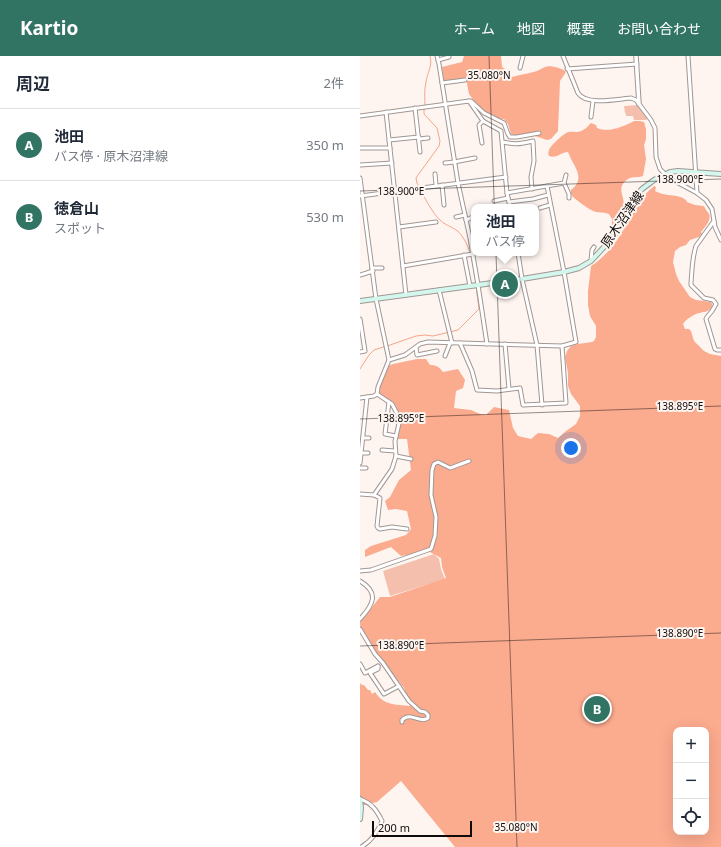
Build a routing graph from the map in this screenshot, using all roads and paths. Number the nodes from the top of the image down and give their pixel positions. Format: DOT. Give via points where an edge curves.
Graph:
graph roads {
  1 [pos="437,56"];
  2 [pos="523,56"];
  3 [pos="563,56"];
  4 [pos="636,56"];
  5 [pos="688,56"];
  6 [pos="450,57"];
  7 [pos="438,60"];
  8 [pos="637,64"];
  9 [pos="520,68"];
  10 [pos="568,69"];
  11 [pos="465,80"];
  12 [pos="442,82"];
  13 [pos="469,101"];
  14 [pos="593,101"];
  15 [pos="639,104"];
  16 [pos="445,105"];
  17 [pos="415,108"];
  18 [pos="386,112"];
  19 [pos="360,116"];
  20 [pos="591,117"];
  21 [pos="483,121"];
  22 [pos="539,133"];
  23 [pos="419,138"];
  24 [pos="428,138"];
  25 [pos="389,140"];
  26 [pos="502,142"];
  27 [pos="482,143"];
  28 [pos="360,148"];
  29 [pos="390,148"];
  30 [pos="420,152"];
  31 [pos="475,158"];
  32 [pos="454,162"];
  33 [pos="392,163"];
  34 [pos="445,163"];
  35 [pos="360,166"];
  36 [pos="696,172"];
  37 [pos="435,174"];
  38 [pos="665,174"];
  39 [pos="721,174"];
  40 [pos="566,175"];
  41 [pos="506,177"];
  42 [pos="360,178"];
  43 [pos="458,183"];
  44 [pos="564,183"];
  45 [pos="436,185"];
  46 [pos="442,185"];
  47 [pos="546,186"];
  48 [pos="532,189"];
  49 [pos="395,191"];
  50 [pos="507,193"];
  51 [pos="697,193"];
  52 [pos="548,195"];
  53 [pos="361,196"];
  54 [pos="508,198"];
  55 [pos="569,198"];
  56 [pos="494,201"];
  57 [pos="509,202"];
  58 [pos="444,205"];
  59 [pos="550,205"];
  60 [pos="540,208"];
  61 [pos="465,215"];
  62 [pos="456,217"];
  63 [pos="471,219"];
  64 [pos="466,220"];
  65 [pos="714,221"];
  66 [pos="436,222"];
  67 [pos="399,227"];
  68 [pos="721,240"];
  69 [pos="594,247"];
  70 [pos="471,254"];
  71 [pos="464,255"];
  72 [pos="471,256"];
  73 [pos="518,256"];
  74 [pos="591,261"];
  75 [pos="403,266"];
  76 [pos="382,268"];
  77 [pos="372,270"];
  78 [pos="564,272"];
  79 [pos="360,275"];
  80 [pos="522,279"];
  81 [pos="475,286"];
  82 [pos="439,290"];
  83 [pos="406,295"];
  84 [pos="376,299"];
  85 [pos="360,301"];
  86 [pos="707,317"];
  87 [pos="702,318"];
  88 [pos="360,319"];
  89 [pos="709,328"];
  90 [pos="705,329"];
  91 [pos="712,339"];
  92 [pos="708,341"];
  93 [pos="451,343"];
  94 [pos="460,343"];
  95 [pos="487,344"];
  96 [pos="505,344"];
  97 [pos="537,345"];
  98 [pos="562,346"];
  99 [pos="416,348"];
  100 [pos="721,350"];
  101 [pos="437,351"];
  102 [pos="360,352"];
  103 [pos="444,356"];
  104 [pos="389,360"];
  105 [pos="509,389"];
  106 [pos="377,394"];
  107 [pos="367,397"];
  108 [pos="360,398"];
  109 [pos="389,402"];
  110 [pos="542,405"];
  111 [pos="364,422"];
  112 [pos="370,422"];
  113 [pos="396,436"];
  114 [pos="363,438"];
  115 [pos="369,438"];
  116 [pos="382,450"];
  117 [pos="396,451"];
  118 [pos="361,452"];
  119 [pos="368,453"];
  120 [pos="396,456"];
  121 [pos="411,460"];
  122 [pos="469,462"];
  123 [pos="360,463"];
  124 [pos="360,468"];
  125 [pos="366,468"];
  126 [pos="360,494"];
  127 [pos="374,495"];
  128 [pos="407,530"];
  129 [pos="360,571"];
  130 [pos="360,581"];
  131 [pos="360,619"];
  132 [pos="360,628"];
  133 [pos="383,663"];
  134 [pos="360,664"];
  135 [pos="378,666"];
  136 [pos="399,686"];
  137 [pos="402,722"];
  138 [pos="360,799"];
  139 [pos="360,819"];
  140 [pos="361,847"];
  1 -- 7 [label="street"];
  2 -- 9 [label="street"];
  3 -- 10 [label="street"];
  4 -- 8 [label="street"];
  5 -- 36 [label="street"];
  6 -- 7 [label="street"];
  7 -- 12 [label="street"];
  8 -- 10 [label="street"];
  8 -- 15 [label="street"];
  10 -- 14 [label="street" via="578,95"];
  11 -- 12 [label="street"];
  12 -- 16 [label="street"];
  13 -- 16 [label="street"];
  13 -- 21 [label="street"];
  13 -- 22 [label="street" via="484,113 504,123 510,137"];
  14 -- 15 [label="street" via="631,98"];
  14 -- 20 [label="street"];
  15 -- 38 [label="street" via="655,128 656,157 660,169"];
  16 -- 17 [label="street"];
  16 -- 32 [label="street"];
  17 -- 18 [label="street"];
  17 -- 23 [label="street"];
  18 -- 19 [label="street"];
  18 -- 25 [label="street"];
  21 -- 26 [label="street" via="501,131"];
  21 -- 27 [label="street" via="479,125"];
  23 -- 24 [label="street"];
  23 -- 25 [label="street"];
  23 -- 30 [label="street"];
  25 -- 29 [label="street"];
  26 -- 41 [label="street"];
  26 -- 48 [label="street" via="524,144 533,141"];
  28 -- 29 [label="street"];
  29 -- 33 [label="street"];
  31 -- 32 [label="street"];
  32 -- 34 [label="street"];
  32 -- 43 [label="street"];
  33 -- 35 [label="street"];
  33 -- 49 [label="street"];
  36 -- 38 [label="main road, 原木沼津線" via="678,171"];
  36 -- 39 [label="main road, 原木沼津線"];
  36 -- 51 [label="street"];
  37 -- 45 [label="street"];
  38 -- 51 [label="street"];
  38 -- 74 [label="main road, 原木沼津線" via="642,189 633,199 617,232"];
  40 -- 44 [label="street"];
  41 -- 43 [label="street"];
  41 -- 50 [label="street"];
  42 -- 53 [label="street"];
  43 -- 46 [label="street"];
  43 -- 61 [label="street"];
  44 -- 47 [label="street"];
  44 -- 55 [label="street"];
  45 -- 46 [label="street"];
  45 -- 49 [label="street"];
  46 -- 58 [label="street"];
  47 -- 48 [label="street"];
  47 -- 52 [label="street"];
  48 -- 50 [label="street"];
  49 -- 53 [label="street"];
  49 -- 67 [label="street"];
  50 -- 54 [label="street"];
  51 -- 65 [label="street" via="709,204"];
  52 -- 57 [label="street"];
  52 -- 59 [label="street"];
  53 -- 77 [label="street"];
  54 -- 56 [label="street"];
  54 -- 57 [label="street"];
  59 -- 60 [label="street"];
  59 -- 78 [label="street"];
  61 -- 62 [label="street"];
  61 -- 64 [label="street"];
  63 -- 64 [label="street"];
  64 -- 70 [label="street"];
  65 -- 68 [label="street"];
  65 -- 86 [label="street" via="696,246 692,262 691,285 704,298 713,300 716,304"];
  66 -- 67 [label="street"];
  67 -- 75 [label="street"];
  69 -- 74 [label="street"];
  70 -- 71 [label="street"];
  71 -- 75 [label="street"];
  71 -- 81 [label="street"];
  72 -- 81 [label="street"];
  73 -- 80 [label="street"];
  74 -- 78 [label="main road, 原木沼津線" via="580,268"];
  75 -- 83 [label="street"];
  76 -- 77 [label="street"];
  77 -- 79 [label="street"];
  77 -- 84 [label="street"];
  78 -- 80 [label="main road, 原木沼津線"];
  78 -- 98 [label="street" via="576,342"];
  80 -- 81 [label="main road, 原木沼津線"];
  80 -- 97 [label="street"];
  81 -- 82 [label="main road, 原木沼津線"];
  81 -- 95 [label="street"];
  82 -- 83 [label="main road, 原木沼津線"];
  82 -- 93 [label="street"];
  83 -- 84 [label="main road, 原木沼津線"];
  84 -- 85 [label="main road, 原木沼津線"];
  84 -- 104 [label="street"];
  86 -- 87 [label="street"];
  86 -- 89 [label="street"];
  88 -- 102 [label="street" via="365,351"];
  89 -- 90 [label="street"];
  89 -- 91 [label="street"];
  91 -- 92 [label="street"];
  91 -- 100 [label="street" via="715,349"];
  93 -- 94 [label="street"];
  93 -- 99 [label="street" via="428,342"];
  93 -- 103 [label="street"];
  94 -- 95 [label="street"];
  94 -- 105 [label="street" via="477,390"];
  95 -- 96 [label="street"];
  96 -- 97 [label="street"];
  96 -- 105 [label="street"];
  97 -- 98 [label="street"];
  97 -- 110 [label="street"];
  98 -- 110 [label="street" via="566,403"];
  99 -- 101 [label="street" via="417,356"];
  99 -- 104 [label="street"];
  104 -- 106 [label="street"];
  105 -- 110 [label="street" via="520,388 523,405"];
  106 -- 107 [label="street"];
  106 -- 109 [label="street"];
  107 -- 108 [label="street"];
  107 -- 111 [label="street"];
  109 -- 113 [label="street" via="400,419"];
  109 -- 113 [label="street" via="385,434"];
  111 -- 112 [label="street"];
  111 -- 114 [label="street"];
  113 -- 117 [label="street"];
  114 -- 115 [label="street"];
  114 -- 118 [label="street"];
  116 -- 117 [label="street"];
  117 -- 120 [label="street"];
  118 -- 119 [label="street"];
  118 -- 123 [label="street"];
  120 -- 121 [label="street"];
  120 -- 127 [label="street" via="392,469"];
  122 -- 129 [label="street" via="450,468 438,462 434,464 431,495 436,517 431,549 372,570"];
  124 -- 125 [label="street"];
  126 -- 127 [label="street"];
  127 -- 128 [label="street" via="380,498 378,528"];
  130 -- 131 [label="street" via="366,585 373,598 369,609"];
  132 -- 133 [label="street"];
  133 -- 135 [label="street"];
  133 -- 136 [label="street"];
  134 -- 135 [label="street" via="365,672"];
  135 -- 136 [label="street" via="378,669 370,673 384,694"];
  136 -- 137 [label="street" via="409,701 420,711 428,714 425,720 406,717"];
  138 -- 139 [label="main road"];
  138 -- 140 [label="street" via="376,810 382,822 372,839"];
}
